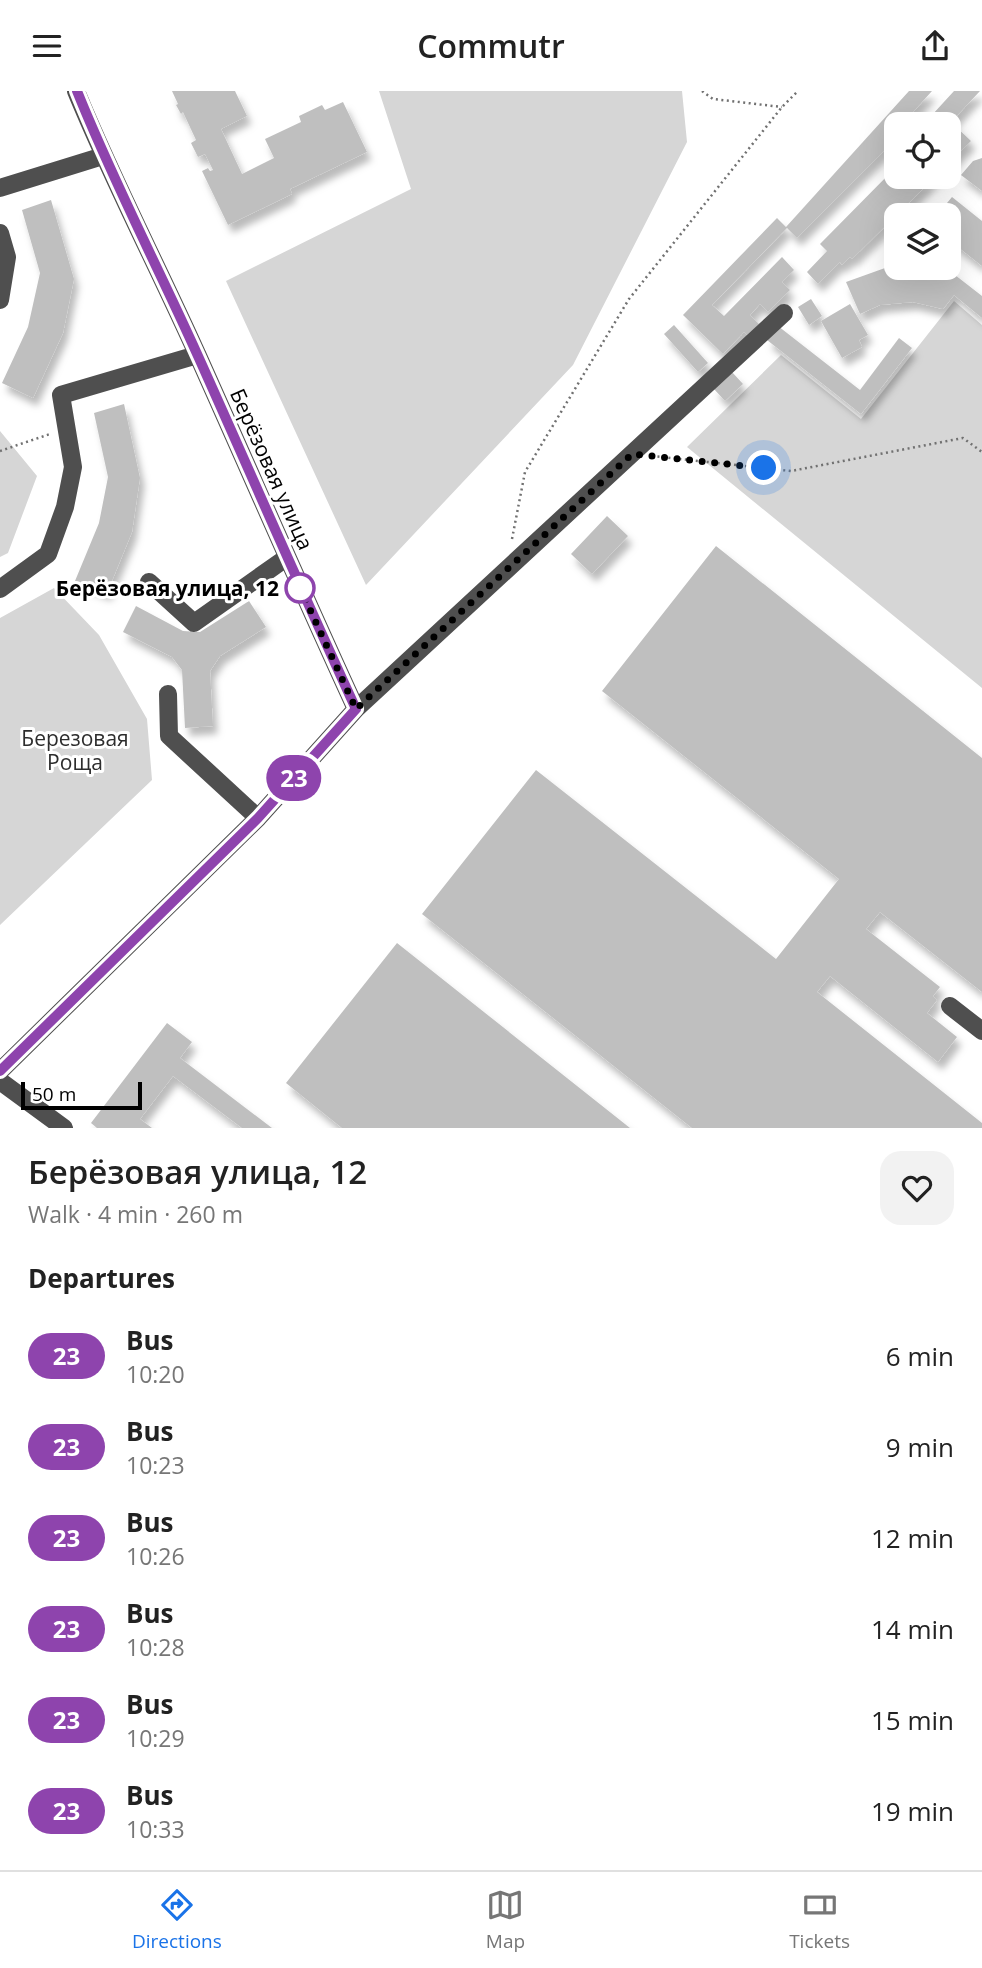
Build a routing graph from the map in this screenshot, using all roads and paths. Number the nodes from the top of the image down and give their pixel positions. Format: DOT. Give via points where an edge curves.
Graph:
graph roads {
  1 [pos="76,91"];
  2 [pos="702,91"];
  3 [pos="798,91"];
  4 [pos="782,107"];
  5 [pos="103,156"];
  6 [pos="0,188"];
  7 [pos="0,233"];
  8 [pos="0,300"];
  9 [pos="785,313"];
  10 [pos="197,355"];
  11 [pos="66,429"];
  12 [pos="0,451"];
  13 [pos="982,452"];
  14 [pos="632,454"];
  15 [pos="286,558"];
  16 [pos="506,570"];
  17 [pos="149,582"];
  18 [pos="0,589"];
  19 [pos="168,694"];
  20 [pos="356,709"];
  21 [pos="258,818"];
  22 [pos="950,1006"];
  23 [pos="982,1031"];
  24 [pos="0,1071"];
  25 [pos="0,1081"];
  26 [pos="64,1128"];
  1 -- 5 [label="street, Берёзовая улица"];
  2 -- 4 [label="path" via="713,99"];
  3 -- 4 [label="path"];
  4 -- 16 [label="path" via="629,299 525,472"];
  5 -- 6 [label="street"];
  5 -- 10 [label="street, Берёзовая улица"];
  7 -- 8 [label="street" via="7,257"];
  9 -- 14 [label="street"];
  10 -- 11 [label="street" via="61,395"];
  10 -- 15 [label="street, Берёзовая улица"];
  11 -- 12 [label="path"];
  11 -- 18 [label="street" via="73,467 48,554"];
  13 -- 14 [label="path" via="963,437 791,471"];
  14 -- 16 [label="street"];
  15 -- 17 [label="street" via="194,623"];
  15 -- 20 [label="street, Берёзовая улица"];
  16 -- 20 [label="street"];
  19 -- 21 [label="street" via="169,736"];
  20 -- 21 [label="street"];
  21 -- 24 [label="street"];
  22 -- 23 [label="street"];
  25 -- 26 [label="street"];
}
